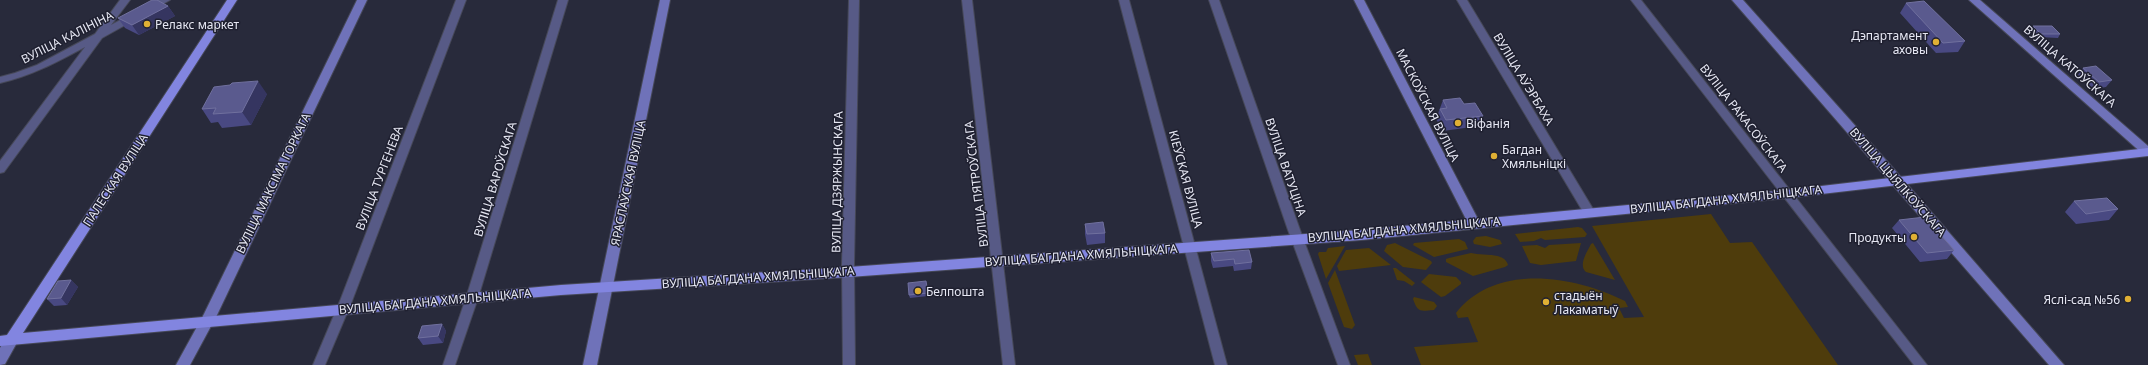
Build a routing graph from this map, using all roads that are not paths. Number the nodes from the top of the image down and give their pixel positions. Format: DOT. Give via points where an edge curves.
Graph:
graph roads {
  1 [pos="125,0"];
  2 [pos="165,0"];
  3 [pos="232,0"];
  4 [pos="362,0"];
  5 [pos="461,0"];
  6 [pos="563,0"];
  7 [pos="665,0"];
  8 [pos="854,0"];
  9 [pos="967,0"];
  10 [pos="1124,0"];
  11 [pos="1214,0"];
  12 [pos="1359,0"];
  13 [pos="1462,0"];
  14 [pos="1636,0"];
  15 [pos="1737,0"];
  16 [pos="1974,0"];
  17 [pos="97,38"];
  18 [pos="0,80"];
  19 [pos="2148,152"];
  20 [pos="0,169"];
  21 [pos="1897,180"];
  22 [pos="1787,194"];
  23 [pos="1589,212"];
  24 [pos="1474,223"];
  25 [pos="1298,240"];
  26 [pos="1190,248"];
  27 [pos="998,261"];
  28 [pos="849,272"];
  29 [pos="606,287"];
  30 [pos="472,298"];
  31 [pos="342,310"];
  32 [pos="204,323"];
  33 [pos="6,340"];
  34 [pos="0,360"];
  35 [pos="183,365"];
  36 [pos="319,365"];
  37 [pos="449,365"];
  38 [pos="590,365"];
  39 [pos="849,365"];
  40 [pos="1009,365"];
  41 [pos="1221,365"];
  42 [pos="1344,365"];
  43 [pos="1920,365"];
  44 [pos="2057,365"];
  1 -- 17 [label="street"];
  2 -- 17 [label="street, ВУЛІЦА КАЛІНІНА"];
  3 -- 33 [label="main road, ПАЛЕСКАЯ ВУЛІЦА"];
  4 -- 32 [label="street, ВУЛІЦА МАКСІМА ГОРКАГА"];
  5 -- 31 [label="street, ВУЛІЦА ТУРГЕНЕВА"];
  6 -- 30 [label="street, ВУЛІЦА ВАРОЎСКАГА"];
  7 -- 29 [label="street, ЯРАСЛАЎСКАЯ ВУЛІЦА"];
  8 -- 28 [label="street, ВУЛІЦА ДЗЯРЖЫНСКАГА"];
  9 -- 27 [label="street, ВУЛІЦА ПЯТРОЎСКАГА"];
  10 -- 26 [label="street, КІЕЎСКАЯ ВУЛІЦА"];
  11 -- 25 [label="street, ВУЛІЦА ВАТУЦІНА"];
  12 -- 24 [label="street, МАСКОЎСКАЯ ВУЛІЦА"];
  13 -- 23 [label="street, ВУЛІЦА АЎЭРБАХА"];
  14 -- 22 [label="street, ВУЛІЦА РАКАСОЎСКАГА"];
  15 -- 21 [label="street, ВУЛІЦА ЦЫЯЛКОЎСКАГА"];
  16 -- 19 [label="street, ВУЛІЦА КАТОЎСКАГА"];
  17 -- 18 [label="street, ВУЛІЦА КАЛІНІНА" via="41,67"];
  17 -- 20 [label="street"];
  19 -- 21 [label="main road, ВУЛІЦА БАГДАНА ХМЯЛЬНІЦКАГА"];
  21 -- 22 [label="main road, ВУЛІЦА БАГДАНА ХМЯЛЬНІЦКАГА"];
  21 -- 44 [label="street, ВУЛІЦА ЦЫЯЛКОЎСКАГА"];
  22 -- 23 [label="main road, ВУЛІЦА БАГДАНА ХМЯЛЬНІЦКАГА"];
  22 -- 43 [label="street, ВУЛІЦА РАКАСОЎСКАГА"];
  23 -- 24 [label="main road, ВУЛІЦА БАГДАНА ХМЯЛЬНІЦКАГА"];
  24 -- 25 [label="main road, ВУЛІЦА БАГДАНА ХМЯЛЬНІЦКАГА"];
  25 -- 26 [label="main road, ВУЛІЦА БАГДАНА ХМЯЛЬНІЦКАГА"];
  25 -- 42 [label="street, ВУЛІЦА ВАТУЦІНА"];
  26 -- 27 [label="main road, ВУЛІЦА БАГДАНА ХМЯЛЬНІЦКАГА"];
  26 -- 41 [label="street, КІЕЎСКАЯ ВУЛІЦА"];
  27 -- 28 [label="main road, ВУЛІЦА БАГДАНА ХМЯЛЬНІЦКАГА"];
  27 -- 40 [label="street, ВУЛІЦА ПЯТРОЎСКАГА"];
  28 -- 29 [label="main road, ВУЛІЦА БАГДАНА ХМЯЛЬНІЦКАГА"];
  28 -- 39 [label="street, ВУЛІЦА ДЗЯРЖЫНСКАГА"];
  29 -- 30 [label="main road, ВУЛІЦА БАГДАНА ХМЯЛЬНІЦКАГА"];
  29 -- 38 [label="street, ЯРАСЛАЎСКАЯ ВУЛІЦА"];
  30 -- 31 [label="main road, ВУЛІЦА БАГДАНА ХМЯЛЬНІЦКАГА"];
  30 -- 37 [label="street, ВУЛІЦА ВАРОЎСКАГА"];
  31 -- 32 [label="main road, ВУЛІЦА БАГДАНА ХМЯЛЬНІЦКАГА"];
  31 -- 36 [label="street, ВУЛІЦА ТУРГЕНЕВА"];
  32 -- 33 [label="main road, ВУЛІЦА БАГДАНА ХМЯЛЬНІЦКАГА"];
  32 -- 35 [label="street, ВУЛІЦА МАКСІМА ГОРКАГА"];
  33 -- 34 [label="street, ПАЛЕСКАЯ ВУЛІЦА"];
}
